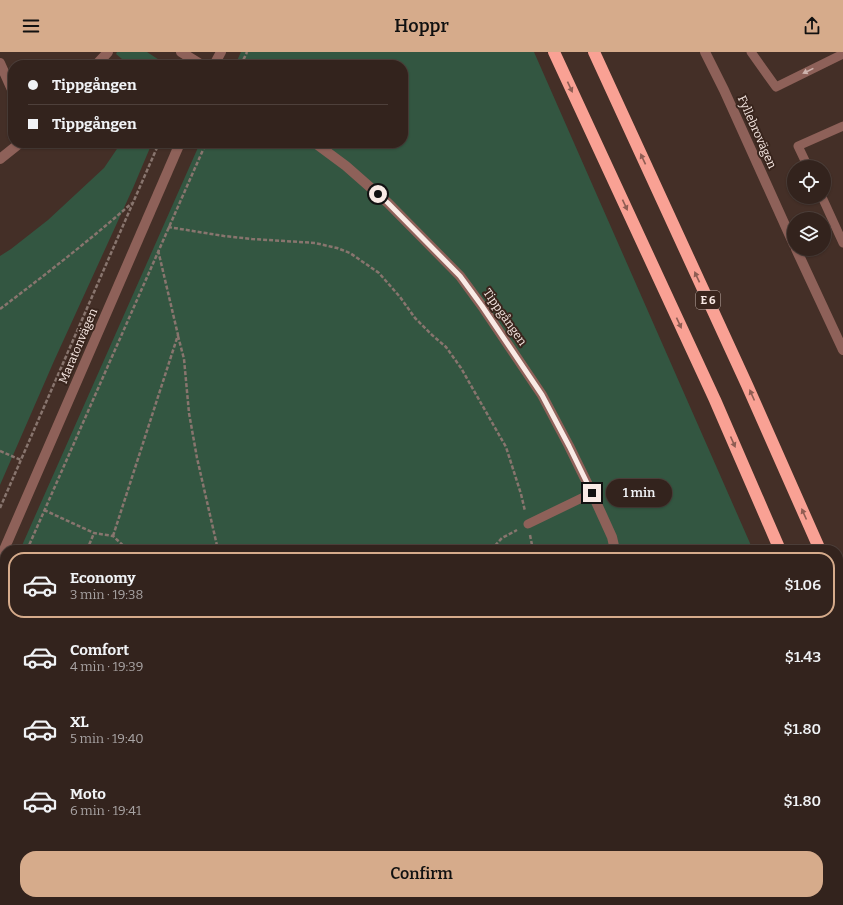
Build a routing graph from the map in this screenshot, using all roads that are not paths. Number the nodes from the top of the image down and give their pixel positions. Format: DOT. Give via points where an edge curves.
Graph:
graph roads {
  1 [pos="108,52"];
  2 [pos="181,52"];
  3 [pos="554,52"];
  4 [pos="594,52"];
  5 [pos="705,52"];
  6 [pos="751,52"];
  7 [pos="843,54"];
  8 [pos="101,60"];
  9 [pos="194,60"];
  10 [pos="0,63"];
  11 [pos="8,81"];
  12 [pos="843,126"];
  13 [pos="14,148"];
  14 [pos="178,148"];
  15 [pos="322,148"];
  16 [pos="0,159"];
  17 [pos="805,160"];
  18 [pos="825,204"];
  19 [pos="787,230"];
  20 [pos="843,243"];
  21 [pos="799,256"];
  22 [pos="843,350"];
  23 [pos="592,493"];
  24 [pos="528,524"];
  25 [pos="6,545"];
  26 [pos="614,545"];
  27 [pos="778,545"];
  28 [pos="818,545"];
  1 -- 8 [label="street"];
  2 -- 9 [label="street"];
  3 -- 27 [label="highway, one-way" via="712,393"];
  28 -- 4 [label="highway, E 6, one-way"];
  5 -- 19 [label="street, Fyllebrovägen"];
  7 -- 6 [label="lane, one-way" via="776,87"];
  10 -- 11 [label="street"];
  12 -- 17 [label="lane" via="798,146"];
  13 -- 16 [label="street"];
  14 -- 25 [label="street, Maratonvägen"];
  15 -- 23 [label="street, Tippgången" via="388,203 460,276 542,395"];
  18 -- 20 [label="lane"];
  21 -- 22 [label="street"];
  23 -- 24 [label="lane"];
  23 -- 26 [label="street, Tippgången"];
}
